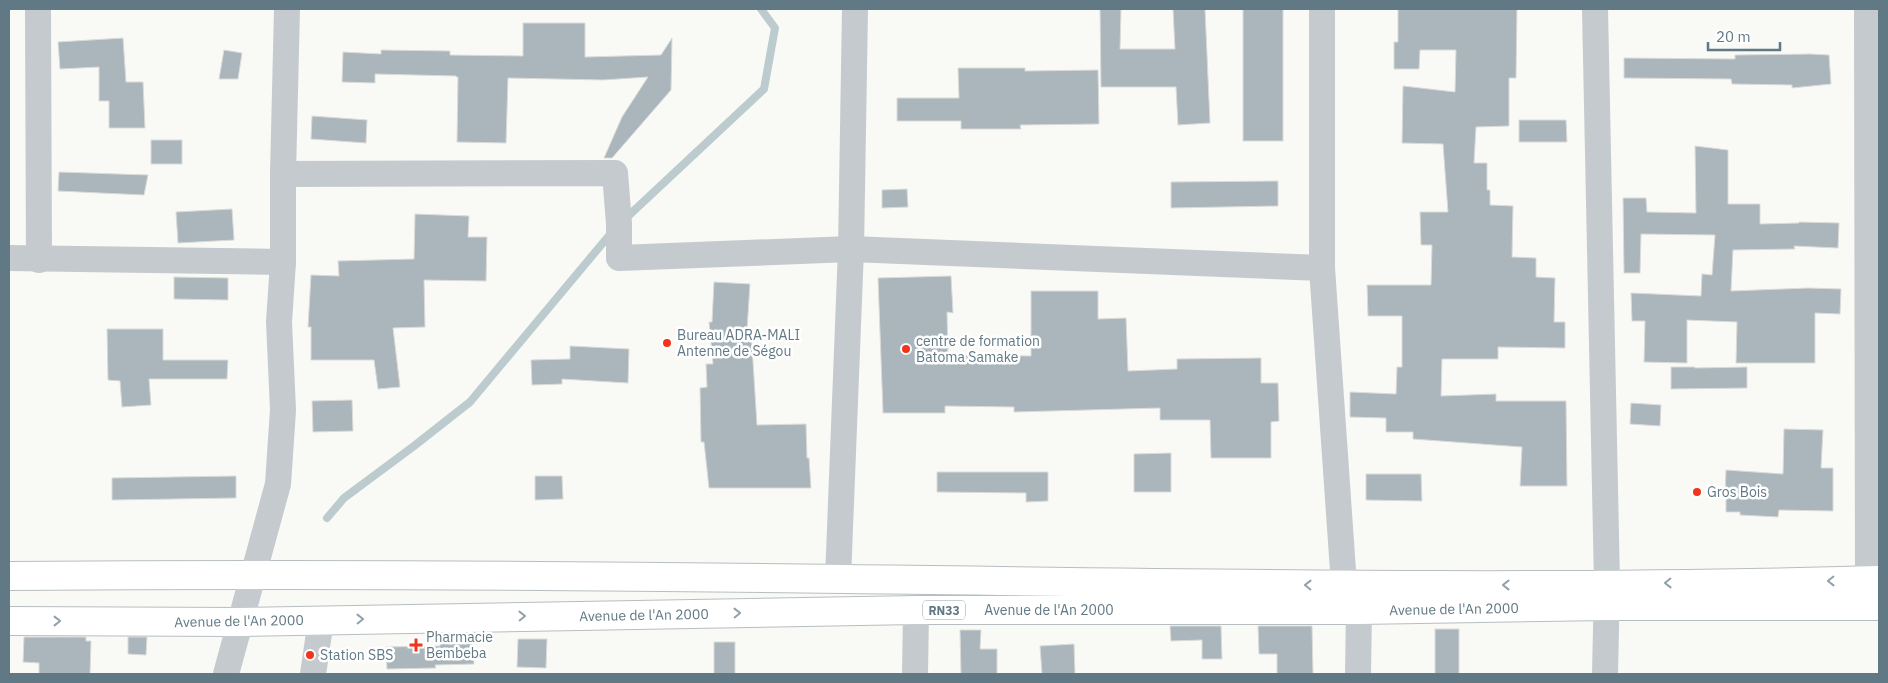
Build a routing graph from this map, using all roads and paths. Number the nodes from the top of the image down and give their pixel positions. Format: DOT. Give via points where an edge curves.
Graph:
graph roads {
  1 [pos="38,9"];
  2 [pos="287,9"];
  3 [pos="855,9"];
  4 [pos="1322,9"];
  5 [pos="1595,9"];
  6 [pos="1867,9"];
  7 [pos="283,174"];
  8 [pos="1874,241"];
  9 [pos="851,249"];
  10 [pos="9,258"];
  11 [pos="39,260"];
  12 [pos="284,262"];
  13 [pos="1322,268"];
  14 [pos="252,575"];
  15 [pos="9,576"];
  16 [pos="838,579"];
  17 [pos="1874,580"];
  18 [pos="1344,586"];
  19 [pos="1606,595"];
  20 [pos="1879,606"];
  21 [pos="916,610"];
  22 [pos="1359,610"];
  23 [pos="322,620"];
  24 [pos="9,621"];
  25 [pos="239,622"];
  26 [pos="226,674"];
  27 [pos="313,674"];
  28 [pos="915,674"];
  29 [pos="1358,674"];
  30 [pos="1605,674"];
  1 -- 11 [label="street"];
  2 -- 7 [label="street"];
  3 -- 9 [label="street"];
  4 -- 13 [label="street"];
  5 -- 19 [label="street"];
  6 -- 8 [label="street"];
  7 -- 9 [label="street" via="615,173 619,258"];
  7 -- 12 [label="street"];
  8 -- 17 [label="street"];
  9 -- 13 [label="street"];
  9 -- 16 [label="street"];
  10 -- 11 [label="street"];
  11 -- 12 [label="street"];
  12 -- 14 [label="street" via="279,322 284,410 278,484"];
  13 -- 18 [label="street"];
  14 -- 15 [label="main road, Avenue de l'An 2000 / RN33"];
  14 -- 16 [label="main road, Avenue de l'An 2000 / RN33"];
  14 -- 25 [label="street"];
  18 -- 16 [label="main road, Avenue de l'An 2000 / RN33, one-way"];
  17 -- 19 [label="main road, Avenue de l'An 2000 / RN33, one-way"];
  19 -- 18 [label="main road, Avenue de l'An 2000 / RN33, one-way"];
  19 -- 20 [label="main road, Avenue de l'An 2000 / RN33"];
  19 -- 22 [label="main road, Avenue de l'An 2000 / RN33"];
  19 -- 30 [label="street"];
  21 -- 22 [label="main road, Avenue de l'An 2000 / RN33"];
  23 -- 21 [label="main road, Avenue de l'An 2000 / RN33, one-way"];
  21 -- 28 [label="street"];
  22 -- 29 [label="street"];
  23 -- 25 [label="main road, Avenue de l'An 2000 / RN33"];
  23 -- 27 [label="street"];
  24 -- 25 [label="main road, Avenue de l'An 2000 / RN33, one-way"];
  25 -- 26 [label="street"];
}
